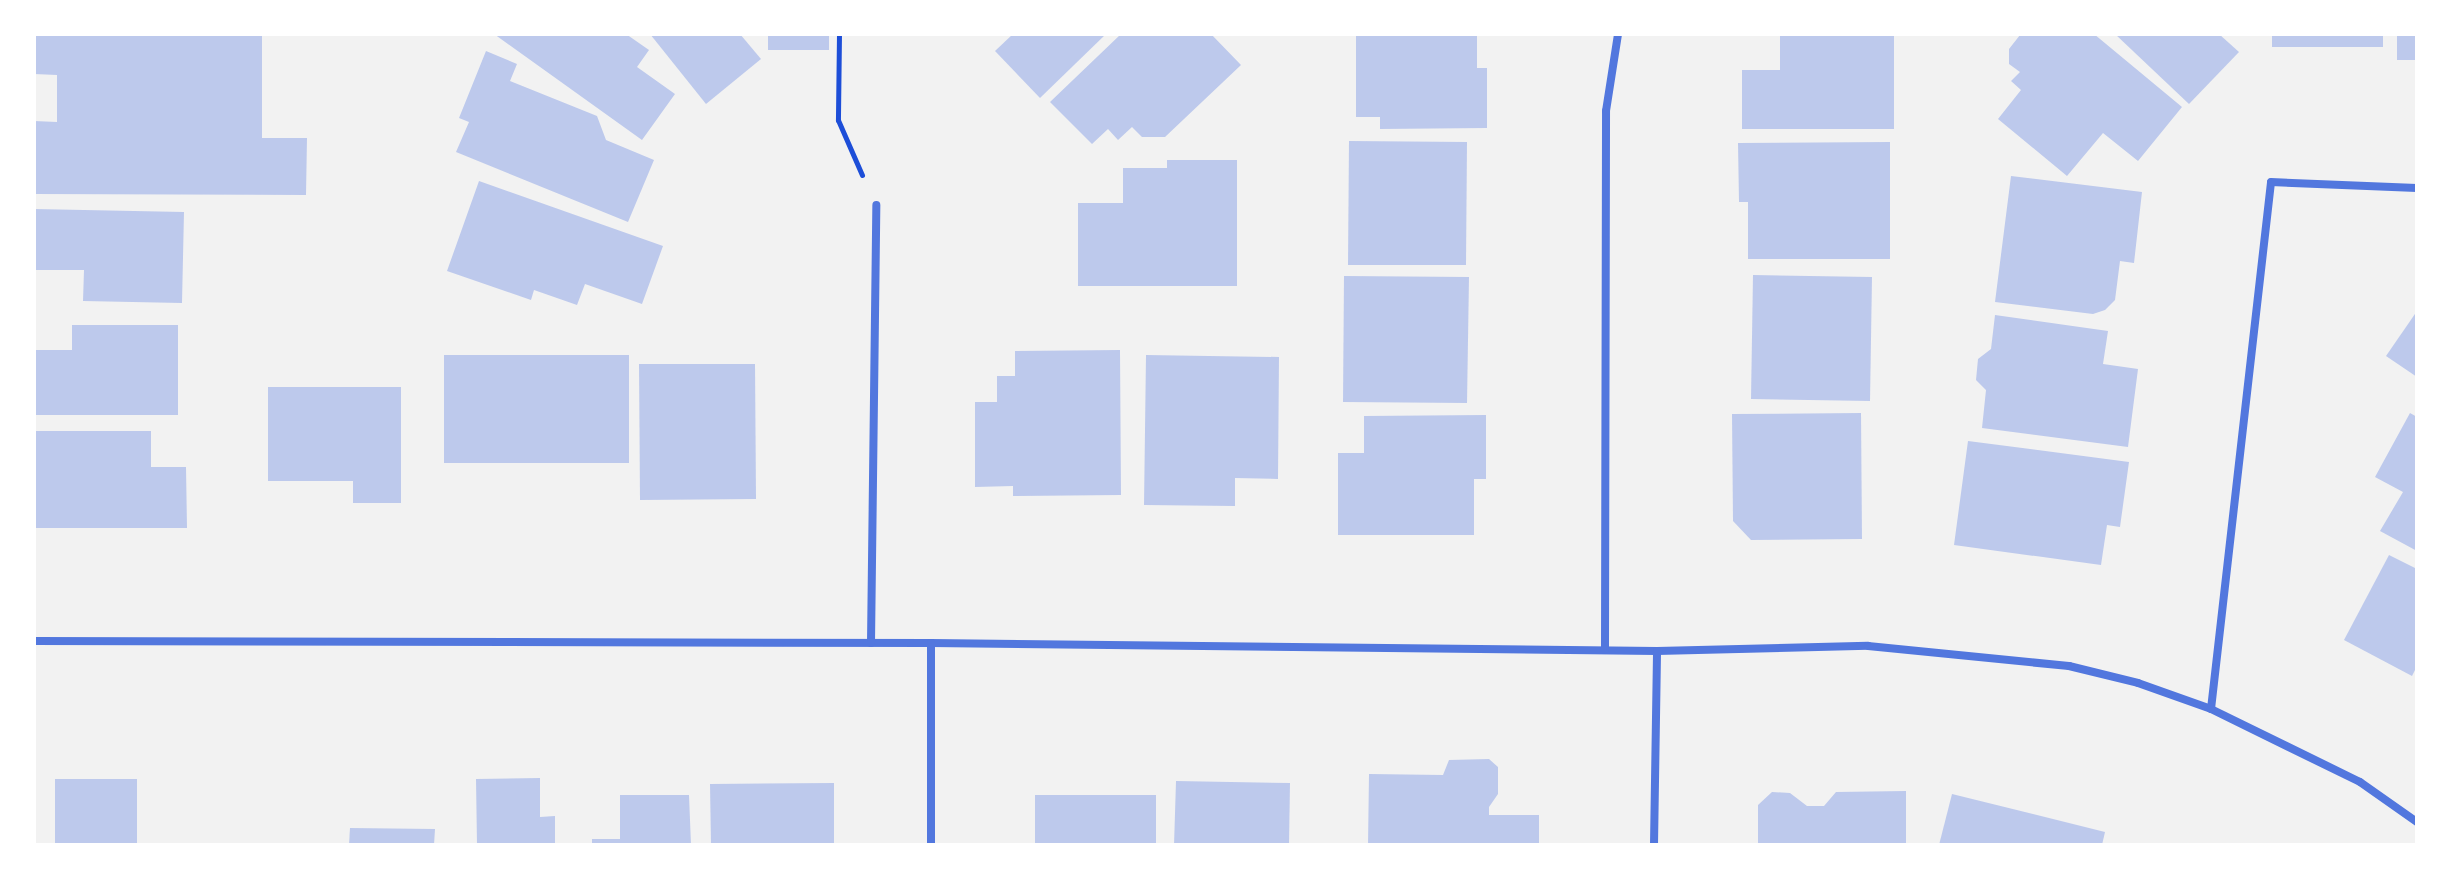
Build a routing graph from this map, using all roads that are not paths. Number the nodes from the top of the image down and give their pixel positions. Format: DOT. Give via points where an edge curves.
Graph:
graph roads {
  1 [pos="1618,34"];
  2 [pos="2417,188"];
  3 [pos="876,205"];
  4 [pos="34,641"];
  5 [pos="871,643"];
  6 [pos="931,643"];
  7 [pos="1605,650"];
  8 [pos="1657,651"];
  9 [pos="2211,709"];
  10 [pos="2417,822"];
  11 [pos="931,845"];
  12 [pos="1654,845"];
  1 -- 7 [label="street" via="1606,111"];
  2 -- 9 [label="street" via="2271,182"];
  3 -- 5 [label="street"];
  4 -- 5 [label="street"];
  5 -- 6 [label="street"];
  6 -- 7 [label="street"];
  6 -- 11 [label="street"];
  7 -- 8 [label="street"];
  8 -- 9 [label="street" via="1868,646 2069,666"];
  8 -- 12 [label="street"];
  9 -- 10 [label="street" via="2360,782"];
}
